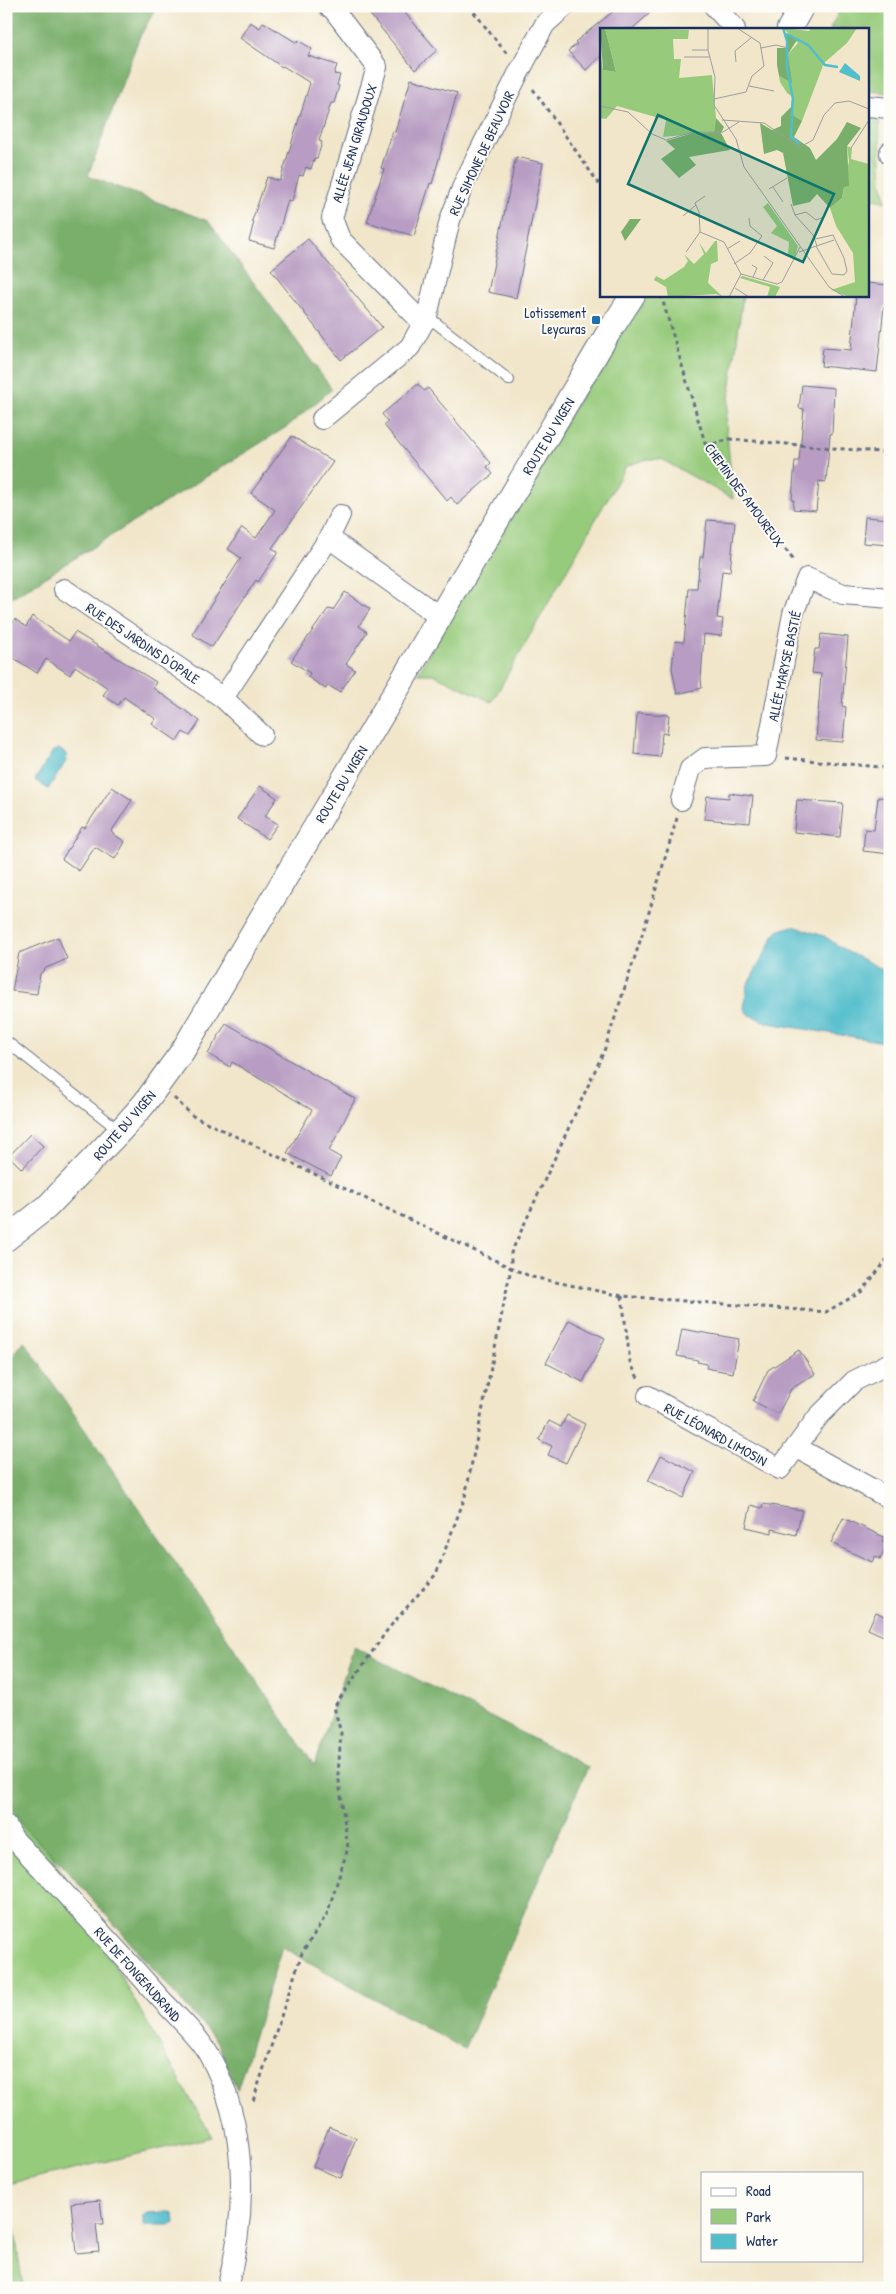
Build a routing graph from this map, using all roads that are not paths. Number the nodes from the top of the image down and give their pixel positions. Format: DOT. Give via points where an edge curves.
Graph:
graph roads {
  1 [pos="328,6"];
  2 [pos="566,6"];
  3 [pos="714,6"];
  4 [pos="802,6"];
  5 [pos="734,28"];
  6 [pos="790,28"];
  7 [pos="868,106"];
  8 [pos="890,108"];
  9 [pos="632,296"];
  10 [pos="426,318"];
  11 [pos="510,380"];
  12 [pos="322,419"];
  13 [pos="340,515"];
  14 [pos="329,538"];
  15 [pos="64,589"];
  16 [pos="890,598"];
  17 [pos="440,617"];
  18 [pos="223,698"];
  19 [pos="262,735"];
  20 [pos="681,800"];
  21 [pos="6,1041"];
  22 [pos="120,1131"];
  23 [pos="6,1239"];
  24 [pos="890,1362"];
  25 [pos="648,1396"];
  26 [pos="796,1447"];
  27 [pos="890,1499"];
  28 [pos="6,1825"];
  29 [pos="227,2288"];
  1 -- 10 [label="street, ALLÉE JEAN GIRAUDOUX" via="333,8 377,67 332,218 340,239 418,318"];
  2 -- 10 [label="street, RUE SIMONE DE BEAUVOIR" via="546,24 464,183 450,220"];
  3 -- 5 [label="street"];
  4 -- 6 [label="street"];
  7 -- 8 [label="street"];
  9 -- 17 [label="street, ROUTE DU VIGEN"];
  10 -- 11 [label="lane"];
  10 -- 12 [label="street, RUE SIMONE DE BEAUVOIR" via="410,347"];
  13 -- 14 [label="street"];
  14 -- 17 [label="street"];
  14 -- 18 [label="street"];
  15 -- 18 [label="street, RUE DES JARDINS D'OPALE"];
  16 -- 20 [label="street, ALLÉE MARYSE BASTIÉ" via="843,594 808,578 793,614 766,756 704,758 690,769"];
  17 -- 22 [label="street, ROUTE DU VIGEN" via="182,1052"];
  18 -- 19 [label="street, RUE DES JARDINS D'OPALE"];
  21 -- 22 [label="lane"];
  22 -- 23 [label="street, ROUTE DU VIGEN" via="47,1207"];
  24 -- 26 [label="street, RUE LÉONARD LIMOSIN" via="854,1381 818,1417"];
  25 -- 26 [label="street, RUE LÉONARD LIMOSIN" via="780,1469"];
  26 -- 27 [label="street"];
  28 -- 29 [label="street, RUE DE FONGEAUDRAND" via="13,1838 209,2053 239,2142 241,2189"];
}
